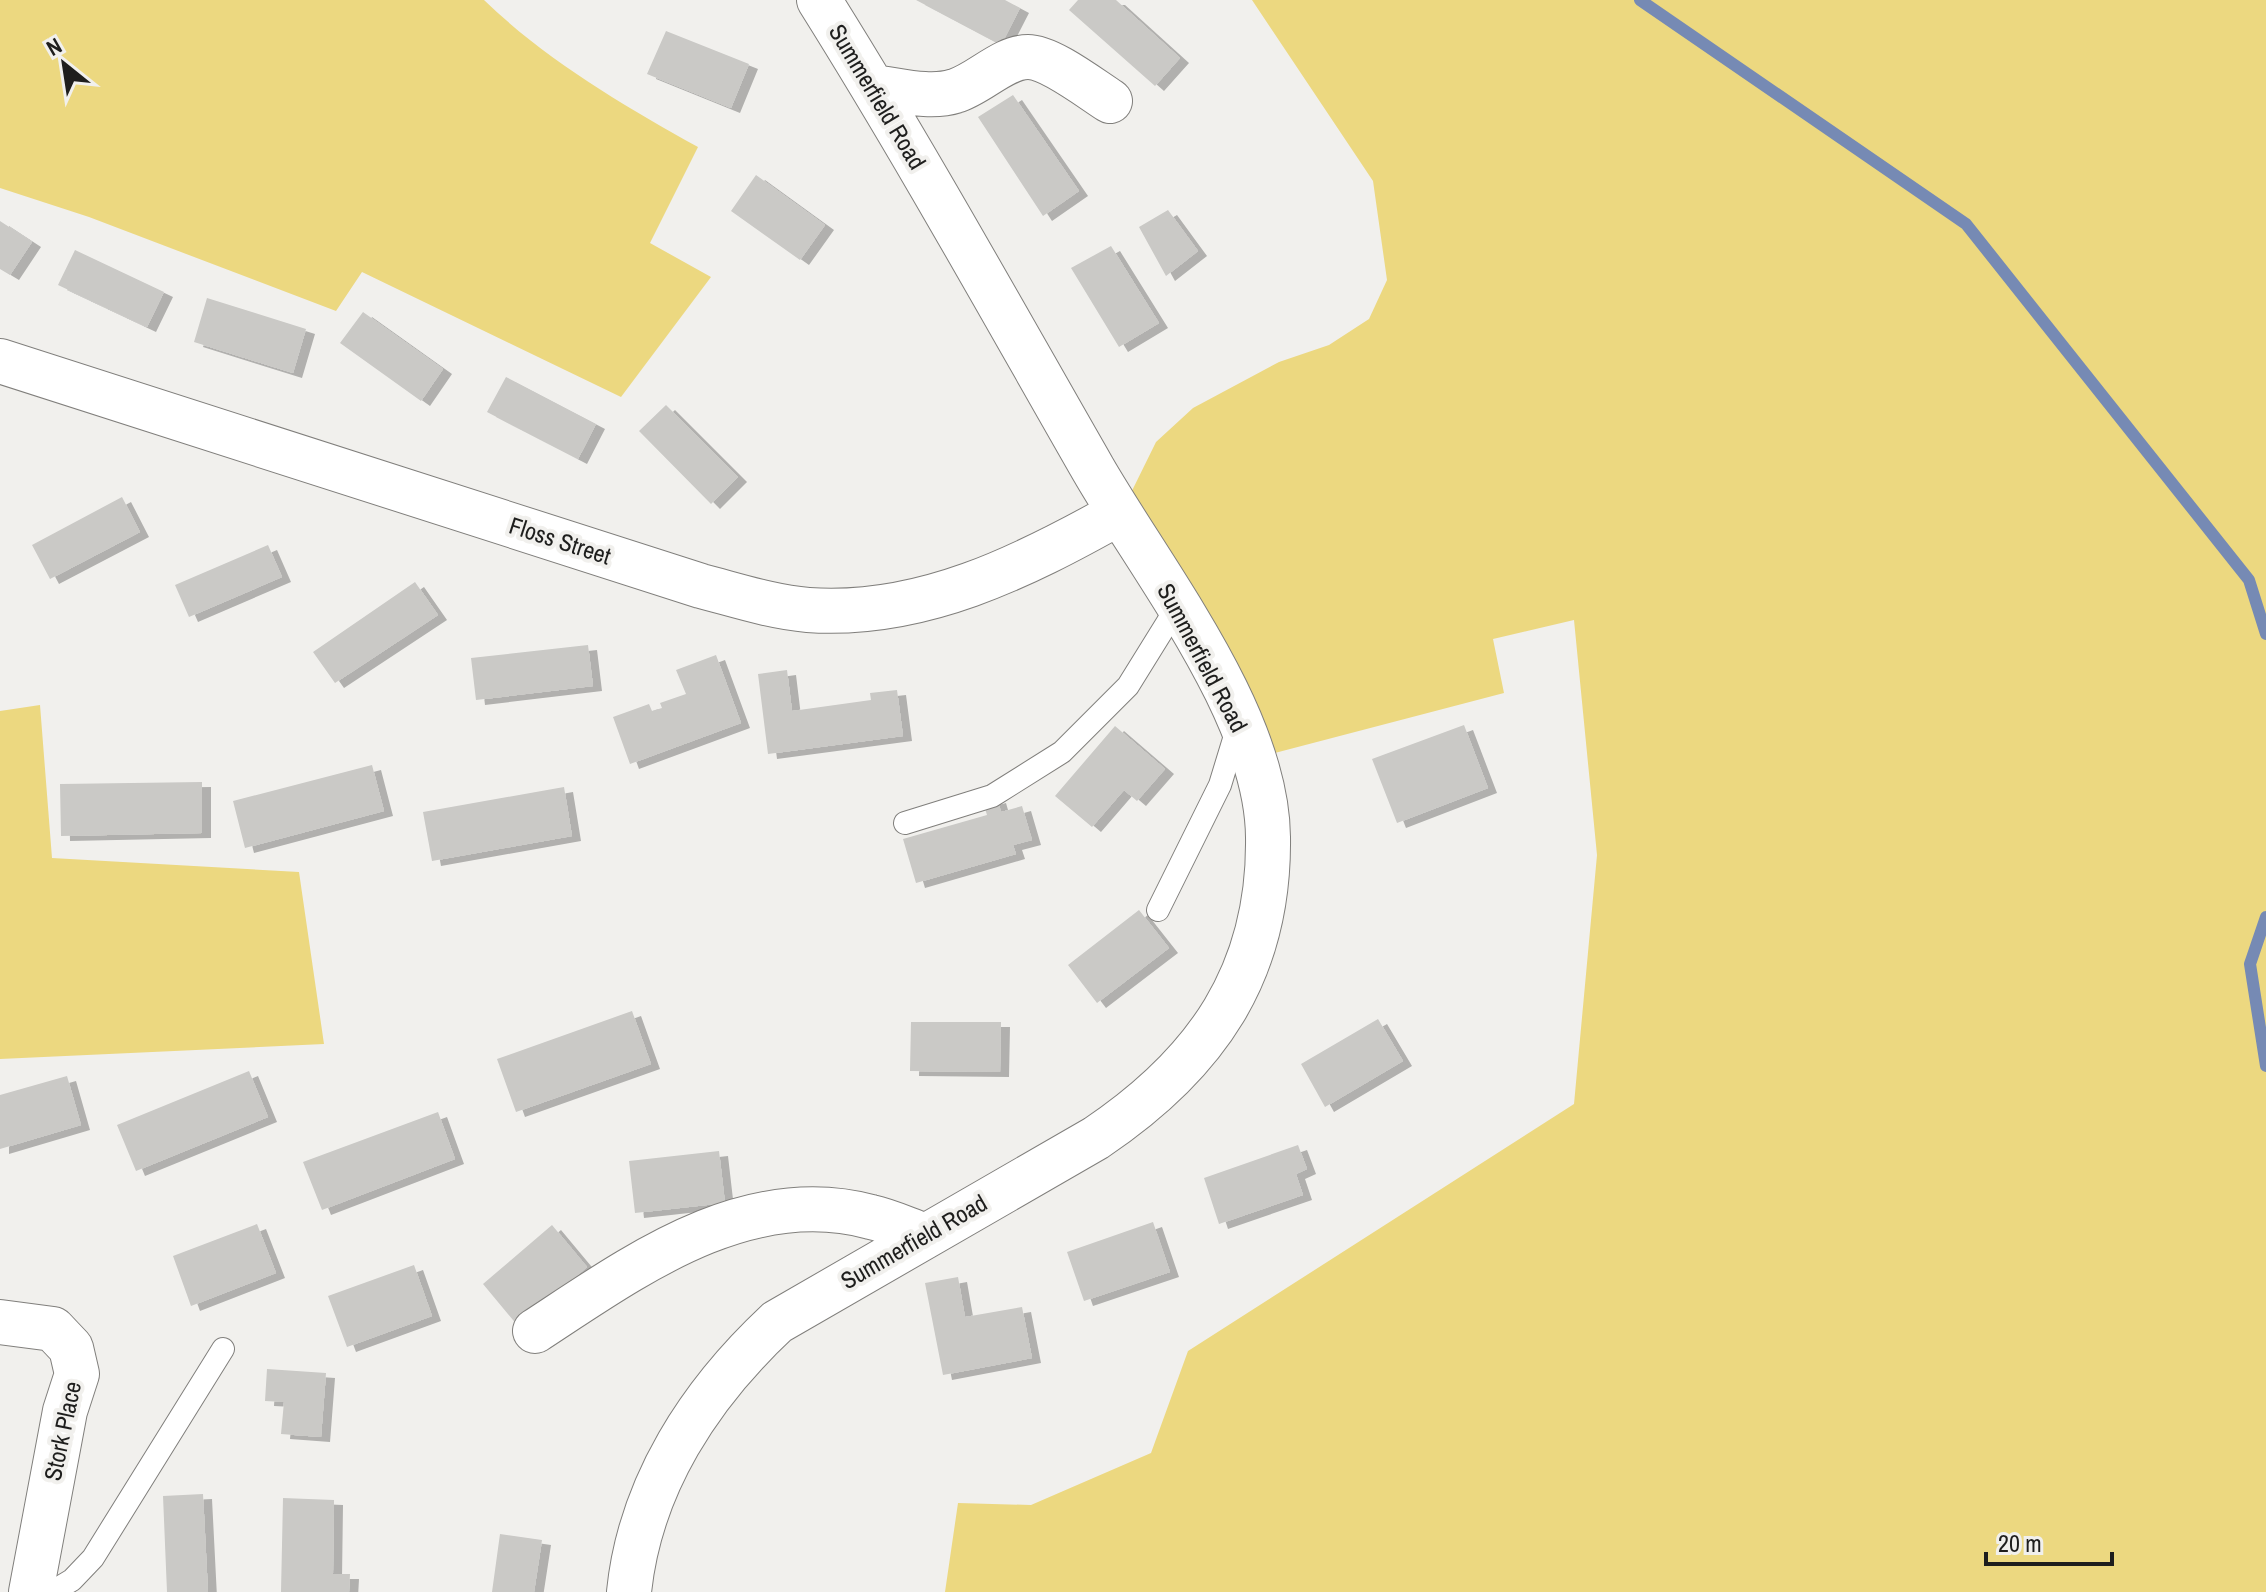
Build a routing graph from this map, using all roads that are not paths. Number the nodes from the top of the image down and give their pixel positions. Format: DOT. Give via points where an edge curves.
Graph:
graph roads {
  1 [pos="819,0"];
  2 [pos="874,87"];
  3 [pos="1110,101"];
  4 [pos="0,361"];
  5 [pos="1119,513"];
  6 [pos="1177,607"];
  7 [pos="1239,721"];
  8 [pos="905,823"];
  9 [pos="1158,910"];
  10 [pos="923,1235"];
  11 [pos="0,1322"];
  12 [pos="535,1331"];
  13 [pos="223,1349"];
  14 [pos="31,1592"];
  15 [pos="52,1592"];
  16 [pos="629,1592"];
  1 -- 2 [label="street, Summerfield Road"];
  2 -- 3 [label="street" via="953,92 1012,60 1029,57 1047,62"];
  2 -- 5 [label="street, Summerfield Road"];
  4 -- 5 [label="street, Floss Street" via="701,586 809,610 882,606 963,589 1045,554"];
  5 -- 6 [label="street, Summerfield Road"];
  6 -- 7 [label="street, Summerfield Road"];
  6 -- 8 [label="lane" via="1128,686 1062,752 992,796"];
  7 -- 9 [label="lane" via="1220,785"];
  7 -- 10 [label="street, Summerfield Road" via="1255,762 1269,834 1267,877 1261,923 1239,986 1220,1018 1175,1077 1140,1109"];
  10 -- 12 [label="street" via="869,1216 809,1210 767,1213 713,1228 662,1251"];
  10 -- 16 [label="street, Summerfield Road" via="777,1322 735,1361 697,1409 668,1460 635,1551"];
  11 -- 14 [label="street, Stork Place" via="53,1329 71,1348 77,1374 65,1411"];
  13 -- 15 [label="lane" via="93,1558"];
}
